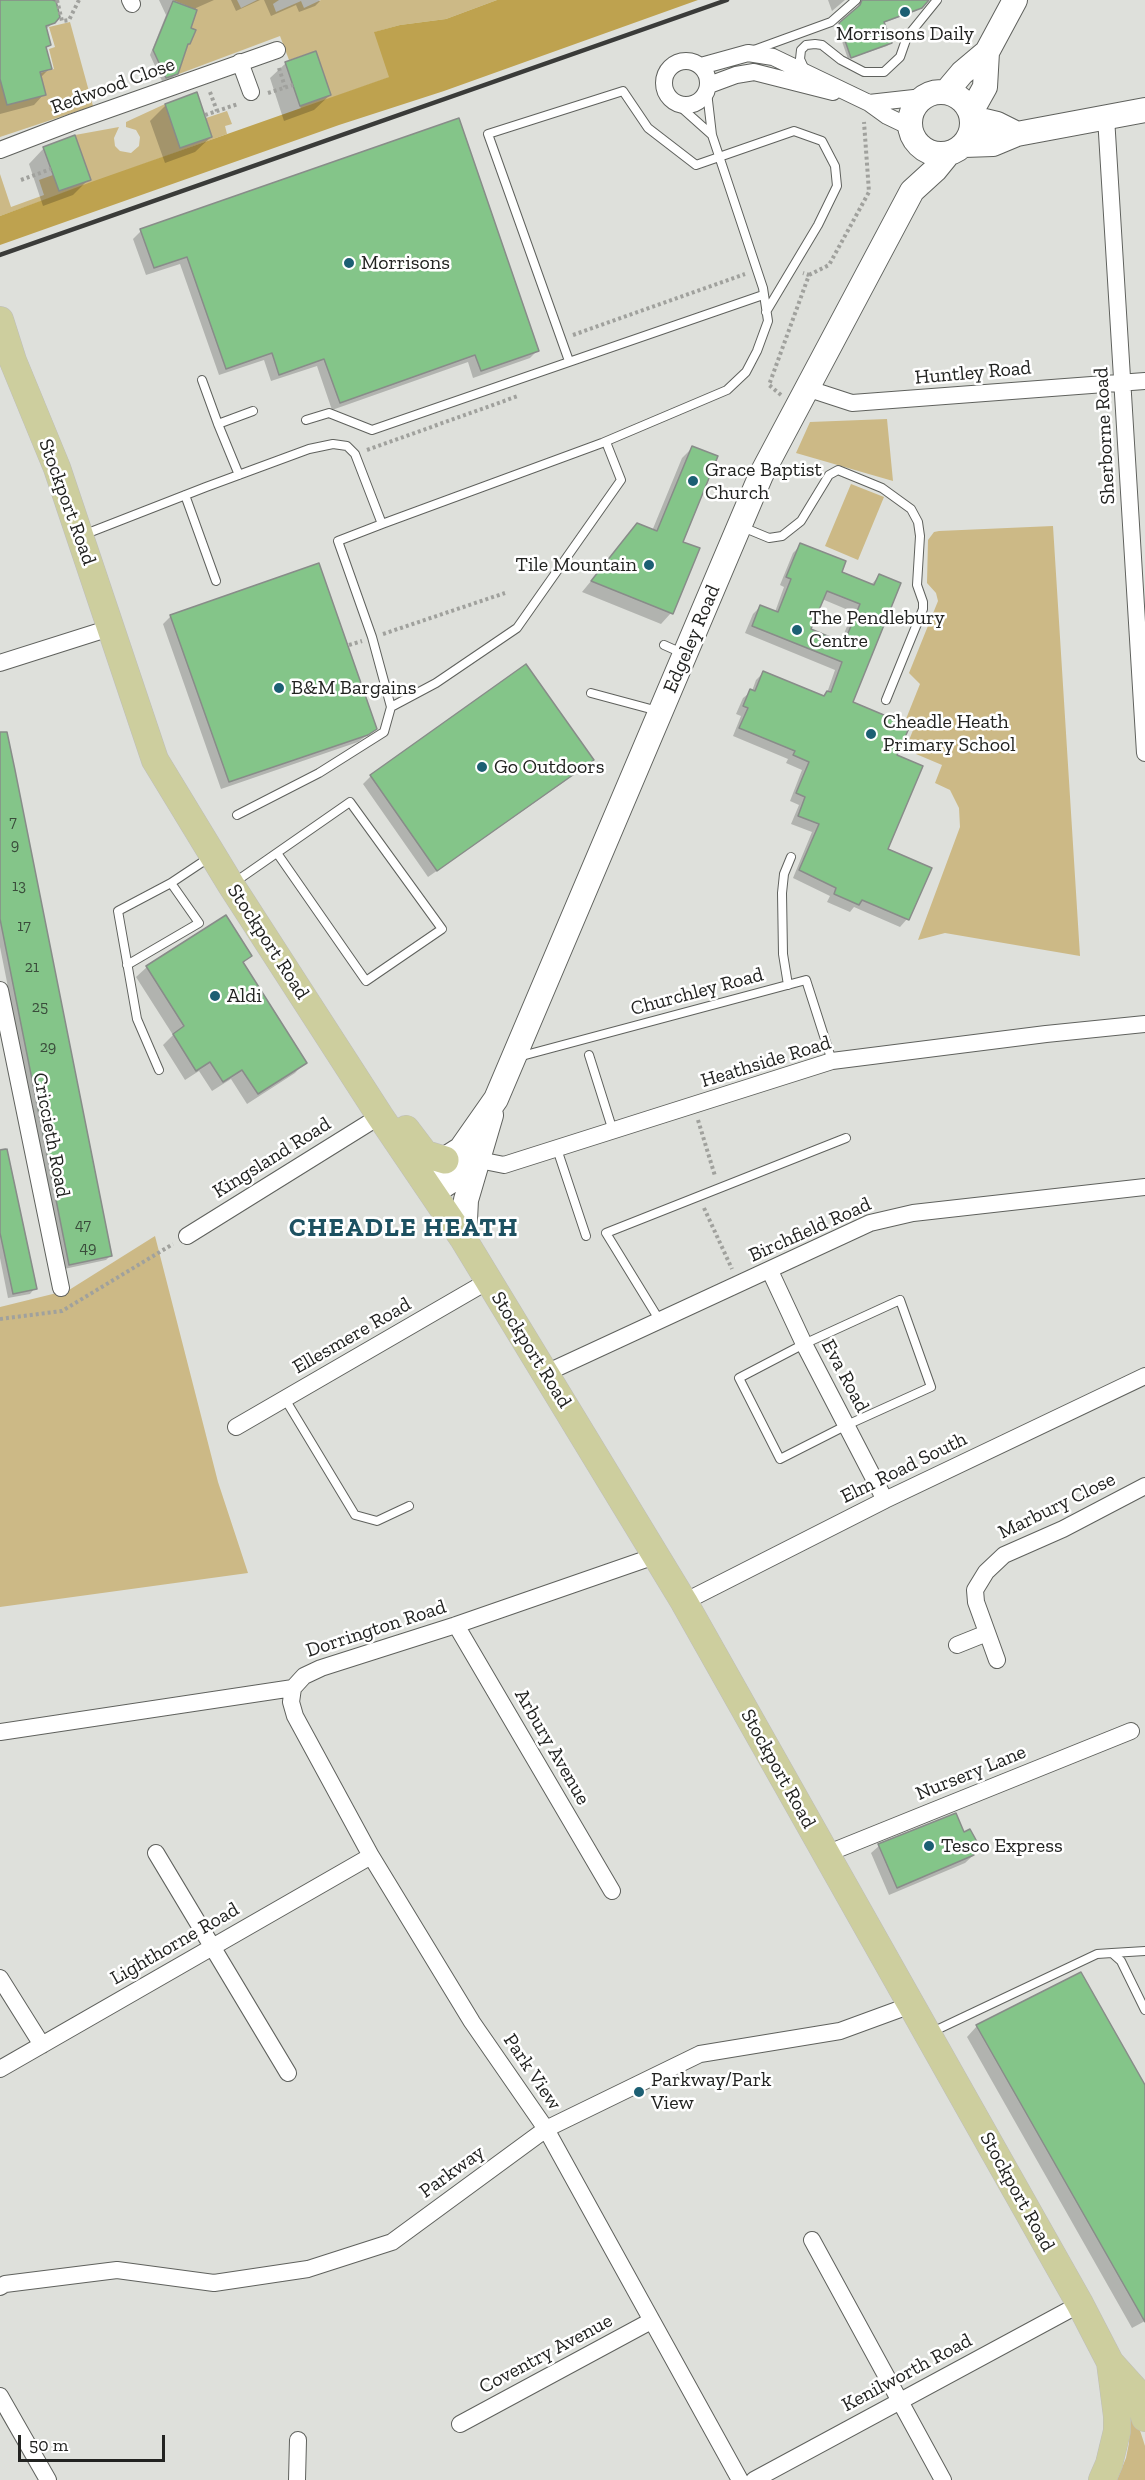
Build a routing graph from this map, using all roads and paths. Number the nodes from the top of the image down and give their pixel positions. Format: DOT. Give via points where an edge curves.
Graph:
graph roads {
  1 [pos="57,0"];
  2 [pos="79,0"];
  3 [pos="856,0"];
  4 [pos="1015,0"];
  5 [pos="933,2"];
  6 [pos="276,50"];
  7 [pos="987,52"];
  8 [pos="748,53"];
  9 [pos="240,62"];
  10 [pos="701,66"];
  11 [pos="807,72"];
  12 [pos="293,85"];
  13 [pos="708,88"];
  14 [pos="934,94"];
  15 [pos="252,97"];
  16 [pos="861,100"];
  17 [pos="675,102"];
  18 [pos="1145,110"];
  19 [pos="205,115"];
  20 [pos="971,115"];
  21 [pos="1106,117"];
  22 [pos="1017,134"];
  23 [pos="712,135"];
  24 [pos="913,135"];
  25 [pos="0,150"];
  26 [pos="956,150"];
  27 [pos="720,157"];
  28 [pos="51,169"];
  29 [pos="21,180"];
  30 [pos="912,191"];
  31 [pos="809,275"];
  32 [pos="763,295"];
  33 [pos="766,312"];
  34 [pos="0,320"];
  35 [pos="569,361"];
  36 [pos="202,380"];
  37 [pos="1145,381"];
  38 [pos="1123,382"];
  39 [pos="806,388"];
  40 [pos="524,394"];
  41 [pos="253,411"];
  42 [pos="306,420"];
  43 [pos="218,424"];
  44 [pos="606,442"];
  45 [pos="355,454"];
  46 [pos="239,475"];
  47 [pos="185,495"];
  48 [pos="382,524"];
  49 [pos="740,526"];
  50 [pos="80,536"];
  51 [pos="216,581"];
  52 [pos="505,594"];
  53 [pos="110,628"];
  54 [pos="372,637"];
  55 [pos="348,645"];
  56 [pos="0,663"];
  57 [pos="591,693"];
  58 [pos="886,700"];
  59 [pos="391,707"];
  60 [pos="661,712"];
  61 [pos="1145,753"];
  62 [pos="237,815"];
  63 [pos="276,853"];
  64 [pos="213,855"];
  65 [pos="791,857"];
  66 [pos="171,883"];
  67 [pos="231,885"];
  68 [pos="127,965"];
  69 [pos="788,985"];
  70 [pos="0,990"];
  71 [pos="1145,1024"];
  72 [pos="589,1055"];
  73 [pos="514,1058"];
  74 [pos="832,1061"];
  75 [pos="159,1070"];
  76 [pos="496,1099"];
  77 [pos="693,1106"];
  78 [pos="380,1116"];
  79 [pos="614,1131"];
  80 [pos="846,1138"];
  81 [pos="557,1149"];
  82 [pos="445,1160"];
  83 [pos="478,1162"];
  84 [pos="428,1187"];
  85 [pos="1145,1187"];
  86 [pos="719,1188"];
  87 [pos="698,1197"];
  88 [pos="187,1236"];
  89 [pos="586,1236"];
  90 [pos="464,1239"];
  91 [pos="770,1271"];
  92 [pos="488,1281"];
  93 [pos="740,1285"];
  94 [pos="61,1288"];
  95 [pos="0,1318"];
  96 [pos="660,1322"];
  97 [pos="804,1344"];
  98 [pos="546,1374"];
  99 [pos="1145,1376"];
  100 [pos="285,1399"];
  101 [pos="847,1425"];
  102 [pos="236,1427"];
  103 [pos="1145,1485"];
  104 [pos="885,1500"];
  105 [pos="409,1506"];
  106 [pos="655,1556"];
  107 [pos="684,1602"];
  108 [pos="456,1625"];
  109 [pos="987,1633"];
  110 [pos="957,1645"];
  111 [pos="997,1660"];
  112 [pos="293,1688"];
  113 [pos="1131,1731"];
  114 [pos="0,1732"];
  115 [pos="156,1853"];
  116 [pos="826,1854"];
  117 [pos="371,1856"];
  118 [pos="612,1891"];
  119 [pos="212,1948"];
  120 [pos="1145,1951"];
  121 [pos="1112,1953"];
  122 [pos="0,1978"];
  123 [pos="911,2005"];
  124 [pos="1145,2010"];
  125 [pos="927,2035"];
  126 [pos="42,2045"];
  127 [pos="0,2069"];
  128 [pos="288,2073"];
  129 [pos="546,2130"];
  130 [pos="812,2240"];
  131 [pos="0,2287"];
  132 [pos="1080,2304"];
  133 [pos="651,2321"];
  134 [pos="1110,2362"];
  135 [pos="0,2396"];
  136 [pos="898,2400"];
  137 [pos="1145,2418"];
  138 [pos="460,2424"];
  139 [pos="298,2440"];
  140 [pos="48,2480"];
  141 [pos="297,2480"];
  142 [pos="740,2480"];
  143 [pos="754,2480"];
  144 [pos="942,2480"];
  145 [pos="1102,2480"];
  1 -- 2 [label="path" via="62,21 69,20"];
  3 -- 8 [label="lane" via="831,22"];
  4 -- 7 [label="main road, Edgeley Road"];
  5 -- 11 [label="lane" via="907,37 900,57 884,72 864,72 822,45 814,44 801,50 802,66"];
  6 -- 9 [label="street, Redwood Close"];
  7 -- 14 [label="main road, Edgeley Road"];
  7 -- 20 [label="main road, Edgeley Road" via="985,87"];
  8 -- 10 [label="street"];
  8 -- 11 [label="street" via="773,57"];
  9 -- 15 [label="street"];
  9 -- 25 [label="street, Redwood Close"];
  10 -- 13 [label="street"];
  10 -- 17 [label="street" via="680,61 668,70 666,91"];
  11 -- 16 [label="street"];
  12 -- 15 [label="path"];
  13 -- 16 [label="street" via="736,75 754,72"];
  13 -- 17 [label="street" via="697,103"];
  13 -- 23 [label="lane"];
  14 -- 16 [label="street"];
  14 -- 20 [label="main road" via="961,98"];
  14 -- 24 [label="main road, Edgeley Road" via="912,110"];
  15 -- 19 [label="path"];
  16 -- 24 [label="street"];
  16 -- 31 [label="path" via="869,192 829,265"];
  17 -- 23 [label="lane"];
  18 -- 21 [label="main road"];
  20 -- 22 [label="main road"];
  20 -- 26 [label="main road, Edgeley Road" via="972,128"];
  21 -- 22 [label="main road"];
  21 -- 38 [label="street, Sherborne Road"];
  22 -- 26 [label="main road" via="993,144"];
  23 -- 27 [label="lane"];
  24 -- 26 [label="main road" via="927,152"];
  24 -- 30 [label="main road, Edgeley Road"];
  26 -- 30 [label="main road, Edgeley Road"];
  27 -- 32 [label="lane"];
  27 -- 33 [label="lane" via="794,131 822,141 835,166 837,186"];
  27 -- 35 [label="lane" via="696,165 648,128 623,91 488,134"];
  28 -- 29 [label="path"];
  30 -- 39 [label="main road, Edgeley Road"];
  32 -- 33 [label="lane"];
  32 -- 35 [label="lane"];
  33 -- 44 [label="lane" via="768,321 757,351 746,372 727,390"];
  34 -- 50 [label="main road, Stockport Road"];
  35 -- 42 [label="lane" via="372,430 329,412"];
  36 -- 43 [label="lane"];
  37 -- 38 [label="street, Huntley Road"];
  38 -- 39 [label="street, Huntley Road" via="852,403"];
  38 -- 61 [label="street, Sherborne Road"];
  39 -- 49 [label="main road, Edgeley Road" via="761,475"];
  40 -- 45 [label="path"];
  41 -- 43 [label="lane"];
  43 -- 46 [label="lane"];
  44 -- 48 [label="lane"];
  44 -- 59 [label="lane" via="621,480 517,628 436,683"];
  45 -- 46 [label="lane" via="347,446 333,444"];
  45 -- 48 [label="lane"];
  46 -- 47 [label="lane"];
  47 -- 50 [label="lane"];
  47 -- 51 [label="lane"];
  48 -- 54 [label="lane" via="338,541"];
  49 -- 58 [label="lane" via="769,538 782,536 801,521 829,475 838,470 882,488 911,509 920,536 917,585 923,609"];
  49 -- 60 [label="main road, Edgeley Road" via="675,650"];
  50 -- 53 [label="main road, Stockport Road"];
  52 -- 54 [label="path"];
  53 -- 56 [label="street"];
  53 -- 64 [label="main road, Stockport Road" via="155,759"];
  54 -- 55 [label="path"];
  54 -- 59 [label="lane"];
  57 -- 60 [label="lane"];
  59 -- 62 [label="lane" via="384,732 319,773"];
  60 -- 73 [label="main road, Edgeley Road"];
  63 -- 63 [label="lane" via="350,802 442,929 366,981"];
  63 -- 67 [label="lane"];
  64 -- 66 [label="lane"];
  64 -- 67 [label="main road, Stockport Road"];
  65 -- 69 [label="lane" via="782,892"];
  66 -- 68 [label="lane" via="118,911"];
  66 -- 68 [label="lane" via="199,923"];
  67 -- 78 [label="main road, Stockport Road"];
  68 -- 75 [label="lane" via="137,1019"];
  69 -- 73 [label="lane, Churchley Road"];
  69 -- 74 [label="lane, Churchley Road" via="806,980"];
  70 -- 94 [label="street, Criccieth Road"];
  71 -- 74 [label="street, Heathside Road"];
  72 -- 79 [label="lane"];
  73 -- 76 [label="main road, Edgeley Road"];
  74 -- 77 [label="street, Heathside Road"];
  76 -- 82 [label="main road, Edgeley Road" via="461,1149"];
  76 -- 83 [label="main road, Edgeley Road"];
  77 -- 79 [label="street, Heathside Road"];
  77 -- 86 [label="path"];
  78 -- 82 [label="main road" via="399,1120 424,1154"];
  78 -- 84 [label="main road, Stockport Road"];
  78 -- 88 [label="street, Kingsland Road"];
  79 -- 81 [label="street, Heathside Road"];
  80 -- 86 [label="lane"];
  81 -- 83 [label="street, Heathside Road" via="504,1166"];
  81 -- 89 [label="lane"];
  82 -- 84 [label="main road, Edgeley Road" via="428,1170"];
  83 -- 84 [label="main road"];
  83 -- 90 [label="main road, Edgeley Road" via="466,1200"];
  84 -- 90 [label="main road, Stockport Road"];
  85 -- 91 [label="street, Birchfield Road" via="913,1213 870,1223"];
  86 -- 87 [label="lane"];
  87 -- 93 [label="path"];
  87 -- 96 [label="lane" via="606,1233"];
  88 -- 95 [label="path" via="62,1311"];
  90 -- 92 [label="main road, Stockport Road"];
  91 -- 93 [label="street, Birchfield Road"];
  91 -- 97 [label="street, Eva Road"];
  92 -- 98 [label="main road, Stockport Road"];
  92 -- 100 [label="street, Ellesmere Road"];
  93 -- 96 [label="street, Birchfield Road"];
  96 -- 98 [label="street, Birchfield Road"];
  97 -- 101 [label="street, Eva Road"];
  97 -- 101 [label="lane" via="739,1378 780,1459"];
  97 -- 101 [label="lane" via="900,1300 931,1387"];
  98 -- 106 [label="main road, Stockport Road"];
  99 -- 104 [label="street, Elm Road South"];
  100 -- 102 [label="street, Ellesmere Road"];
  100 -- 105 [label="lane" via="355,1515 377,1521"];
  101 -- 104 [label="street, Eva Road"];
  103 -- 109 [label="street, Marbury Close" via="1004,1555 986,1572 975,1590"];
  104 -- 107 [label="street, Elm Road South"];
  106 -- 107 [label="main road, Stockport Road"];
  106 -- 108 [label="street, Dorrington Road"];
  107 -- 116 [label="main road, Stockport Road"];
  108 -- 112 [label="street, Dorrington Road" via="321,1668 304,1676"];
  108 -- 118 [label="street, Arbury Avenue"];
  109 -- 110 [label="street"];
  109 -- 111 [label="street, Marbury Close"];
  112 -- 114 [label="street, Dorrington Road"];
  112 -- 117 [label="street, Park View" via="295,1716"];
  113 -- 116 [label="street, Nursery Lane"];
  115 -- 119 [label="street"];
  116 -- 123 [label="main road, Stockport Road"];
  117 -- 119 [label="street, Lighthorne Road"];
  117 -- 129 [label="street, Park View" via="472,2022"];
  119 -- 126 [label="street, Lighthorne Road"];
  119 -- 128 [label="street"];
  120 -- 121 [label="lane"];
  121 -- 124 [label="lane" via="1121,1961"];
  121 -- 125 [label="lane" via="1097,1954"];
  122 -- 126 [label="street"];
  123 -- 125 [label="main road, Stockport Road"];
  123 -- 129 [label="street, Parkway" via="840,2031 700,2054"];
  125 -- 132 [label="main road, Stockport Road"];
  126 -- 127 [label="street, Lighthorne Road"];
  129 -- 131 [label="street, Parkway" via="392,2242 308,2269 214,2283 117,2270"];
  129 -- 133 [label="street, Park View"];
  130 -- 136 [label="street"];
  132 -- 134 [label="main road, Stockport Road"];
  132 -- 136 [label="street, Kenilworth Road"];
  133 -- 138 [label="street, Coventry Avenue"];
  133 -- 142 [label="street, Park View"];
  134 -- 137 [label="main road, Stockport Road" via="1137,2392"];
  134 -- 145 [label="main road, Stockport Road" via="1117,2431"];
  135 -- 140 [label="street"];
  136 -- 143 [label="street, Kenilworth Road"];
  136 -- 144 [label="street"];
  139 -- 141 [label="street"];
}
